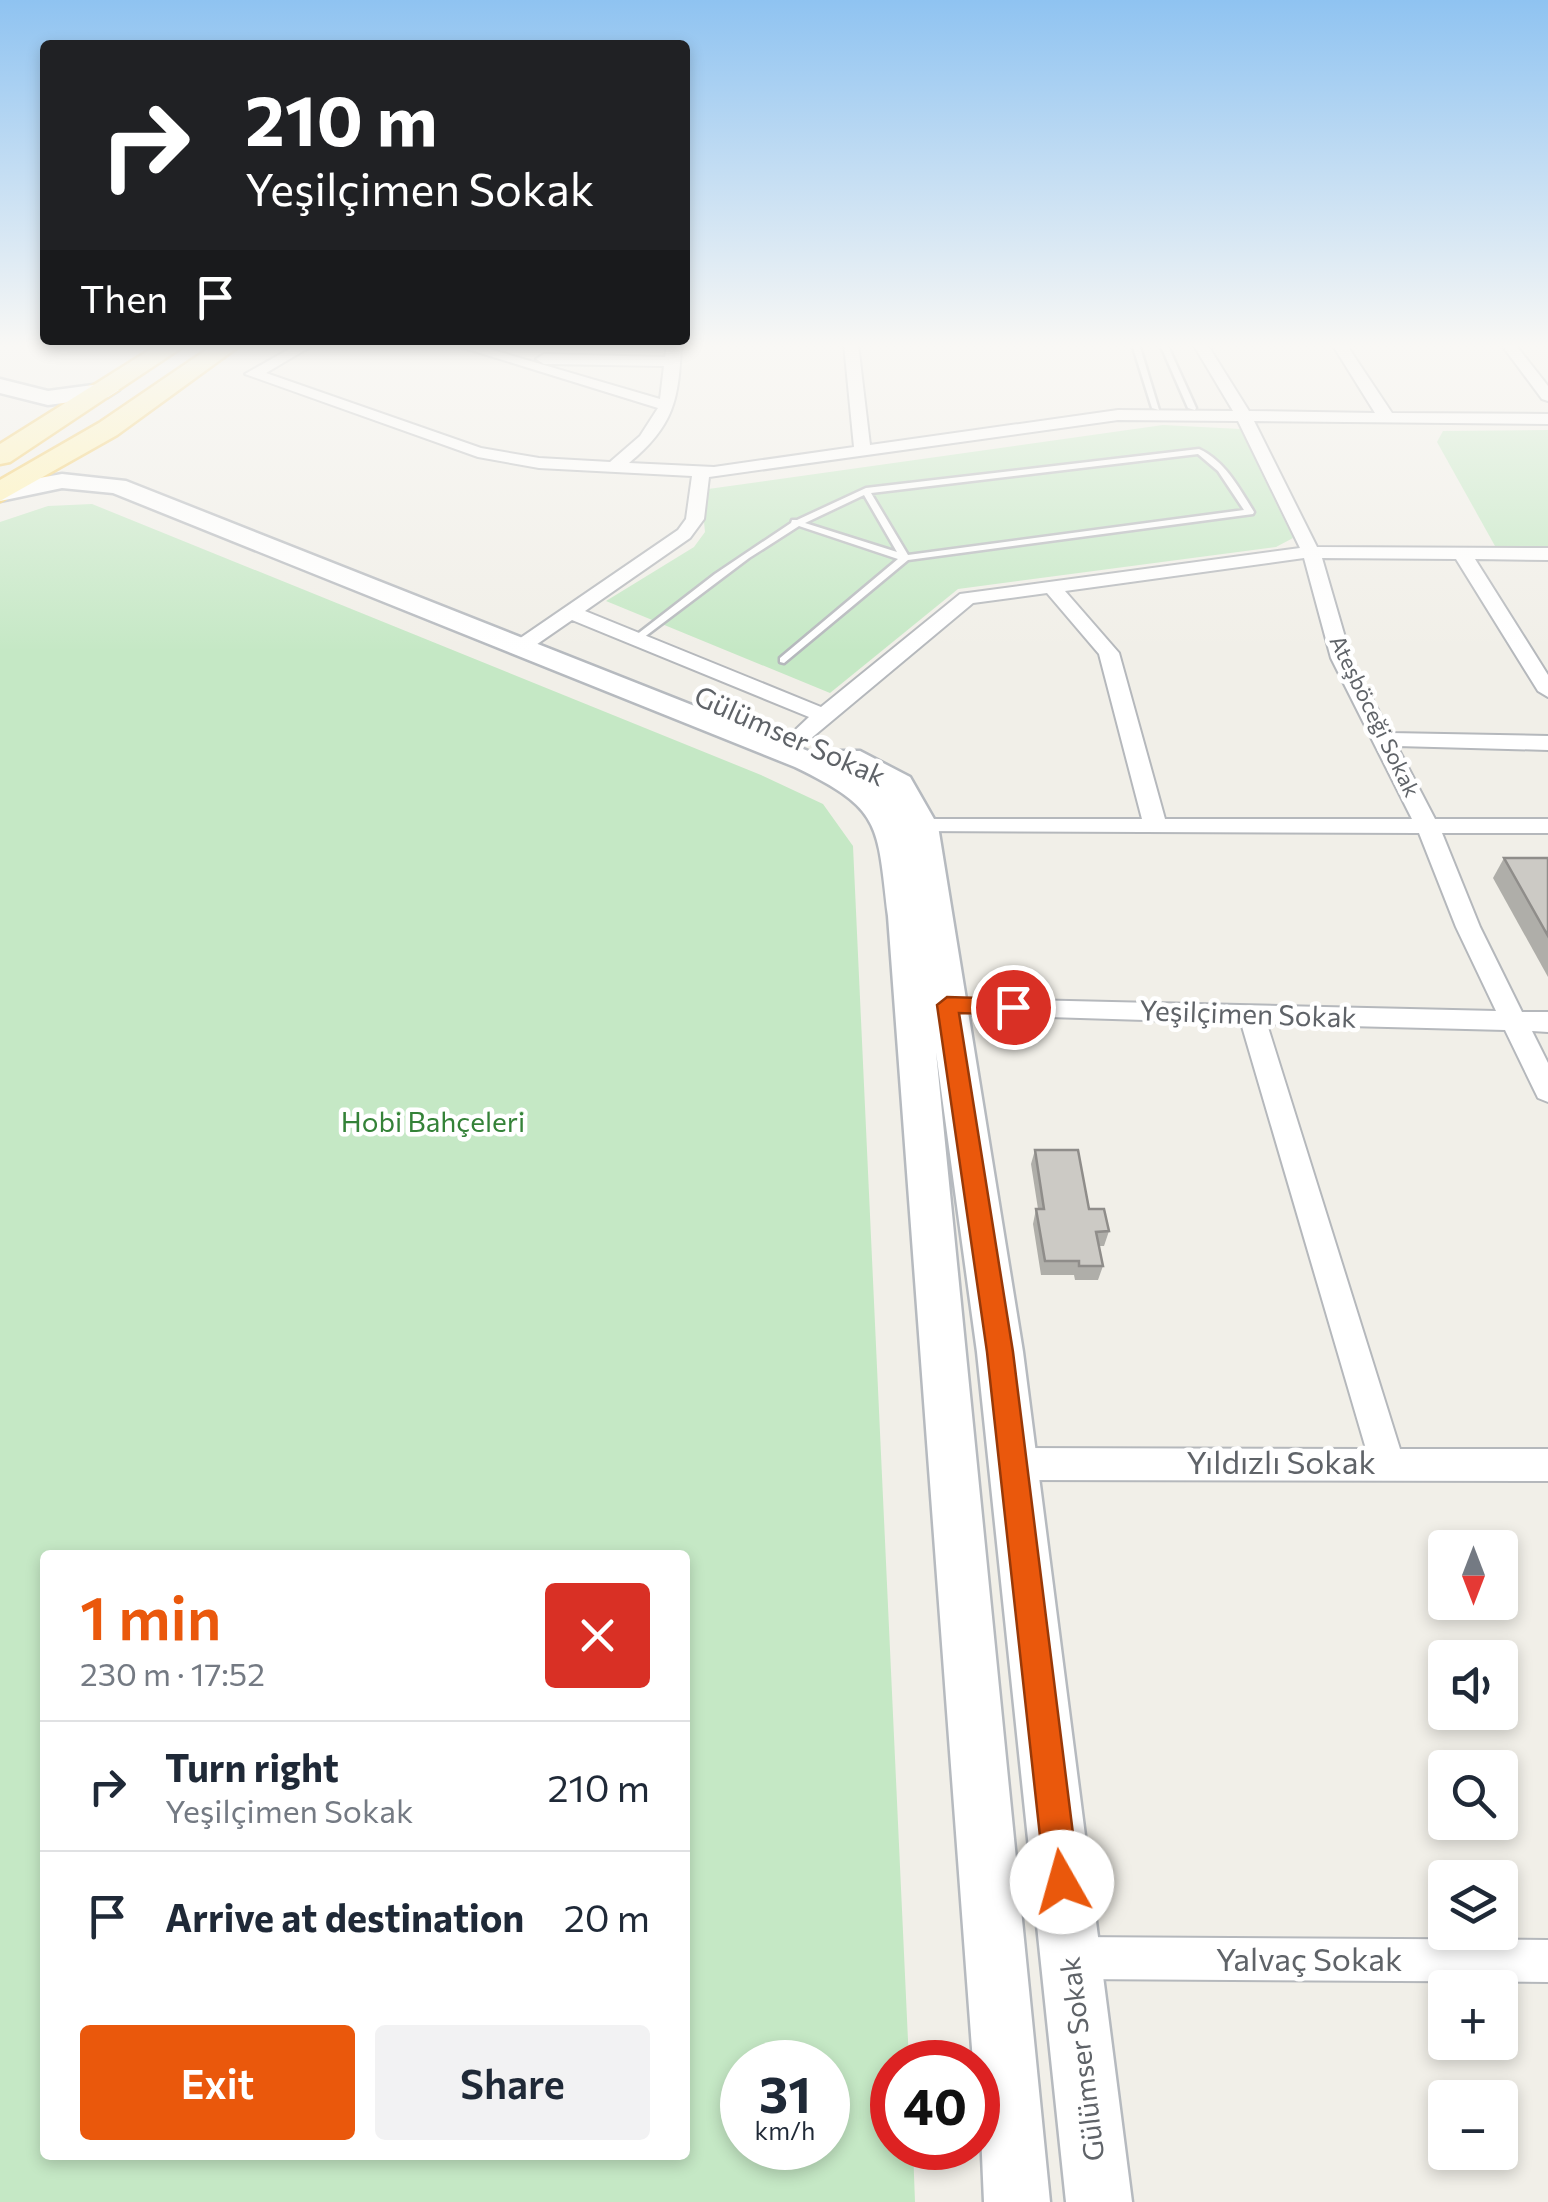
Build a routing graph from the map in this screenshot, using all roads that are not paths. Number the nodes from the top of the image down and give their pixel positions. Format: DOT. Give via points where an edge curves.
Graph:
graph roads {
  1 [pos="78,447"];
  2 [pos="99,447"];
  3 [pos="463,447"];
  4 [pos="637,447"];
  5 [pos="878,447"];
  6 [pos="1258,447"];
  7 [pos="862,449"];
  8 [pos="612,468"];
  9 [pos="700,472"];
  10 [pos="866,491"];
  11 [pos="0,492"];
  12 [pos="796,522"];
  13 [pos="1311,552"];
  14 [pos="1462,553"];
  15 [pos="1548,554"];
  16 [pos="905,558"];
  17 [pos="1052,587"];
  18 [pos="546,630"];
  19 [pos="636,639"];
  20 [pos="784,660"];
  21 [pos="1548,691"];
  22 [pos="812,725"];
  23 [pos="1386,740"];
  24 [pos="1548,743"];
  25 [pos="1155,825"];
  26 [pos="920,826"];
  27 [pos="1548,826"];
  28 [pos="1428,827"];
  29 [pos="947,1005"];
  30 [pos="1251,1014"];
  31 [pos="1516,1022"];
  32 [pos="1548,1022"];
  33 [pos="1548,1091"];
  34 [pos="1387,1462"];
  35 [pos="1013,1464"];
  36 [pos="1548,1464"];
  37 [pos="1070,1958"];
  38 [pos="1548,1962"];
  39 [pos="1017,2202"];
  40 [pos="1099,2202"];
  1 -- 11 [label="main road"];
  2 -- 18 [label="street, Gülümser Sokak" via="120,468"];
  3 -- 8 [label="street" via="540,464"];
  4 -- 8 [label="street"];
  5 -- 7 [label="street"];
  6 -- 13 [label="street, Ateşböceği Sokak"];
  7 -- 9 [label="street"];
  8 -- 9 [label="street"];
  9 -- 18 [label="street" via="695,519 684,534"];
  10 -- 12 [label="lane"];
  10 -- 16 [label="lane"];
  10 -- 16 [label="lane" via="1199,451 1250,512"];
  11 -- 18 [label="street" via="62,481 117,486"];
  12 -- 16 [label="lane"];
  12 -- 19 [label="lane"];
  13 -- 14 [label="street"];
  13 -- 17 [label="street"];
  13 -- 23 [label="street, Ateşböceği Sokak" via="1341,658"];
  14 -- 15 [label="street"];
  14 -- 21 [label="street"];
  16 -- 20 [label="lane"];
  17 -- 22 [label="street" via="967,598"];
  17 -- 25 [label="street" via="1110,653"];
  18 -- 19 [label="street"];
  18 -- 22 [label="street, Gülümser Sokak"];
  18 -- 39 [label="street" via="861,787 889,821 915,1039"];
  19 -- 22 [label="street"];
  22 -- 26 [label="street, Gülümser Sokak" via="899,784"];
  23 -- 24 [label="street"];
  23 -- 28 [label="street, Ateşböceği Sokak"];
  25 -- 26 [label="street"];
  25 -- 28 [label="street"];
  26 -- 29 [label="street, Gülümser Sokak"];
  27 -- 28 [label="street"];
  28 -- 31 [label="street, Ateşböceği Sokak" via="1468,928"];
  29 -- 30 [label="street, Yeşilçimen Sokak"];
  29 -- 35 [label="street, Gülümser Sokak"];
  30 -- 31 [label="street, Yeşilçimen Sokak"];
  30 -- 34 [label="street"];
  31 -- 32 [label="street, Yeşilçimen Sokak"];
  31 -- 33 [label="street, Ateşböceği Sokak"];
  34 -- 35 [label="street, Yıldızlı Sokak"];
  34 -- 36 [label="street, Yıldızlı Sokak"];
  35 -- 37 [label="street, Gülümser Sokak"];
  37 -- 38 [label="street, Yalvaç Sokak"];
  37 -- 40 [label="street, Gülümser Sokak"];
}
